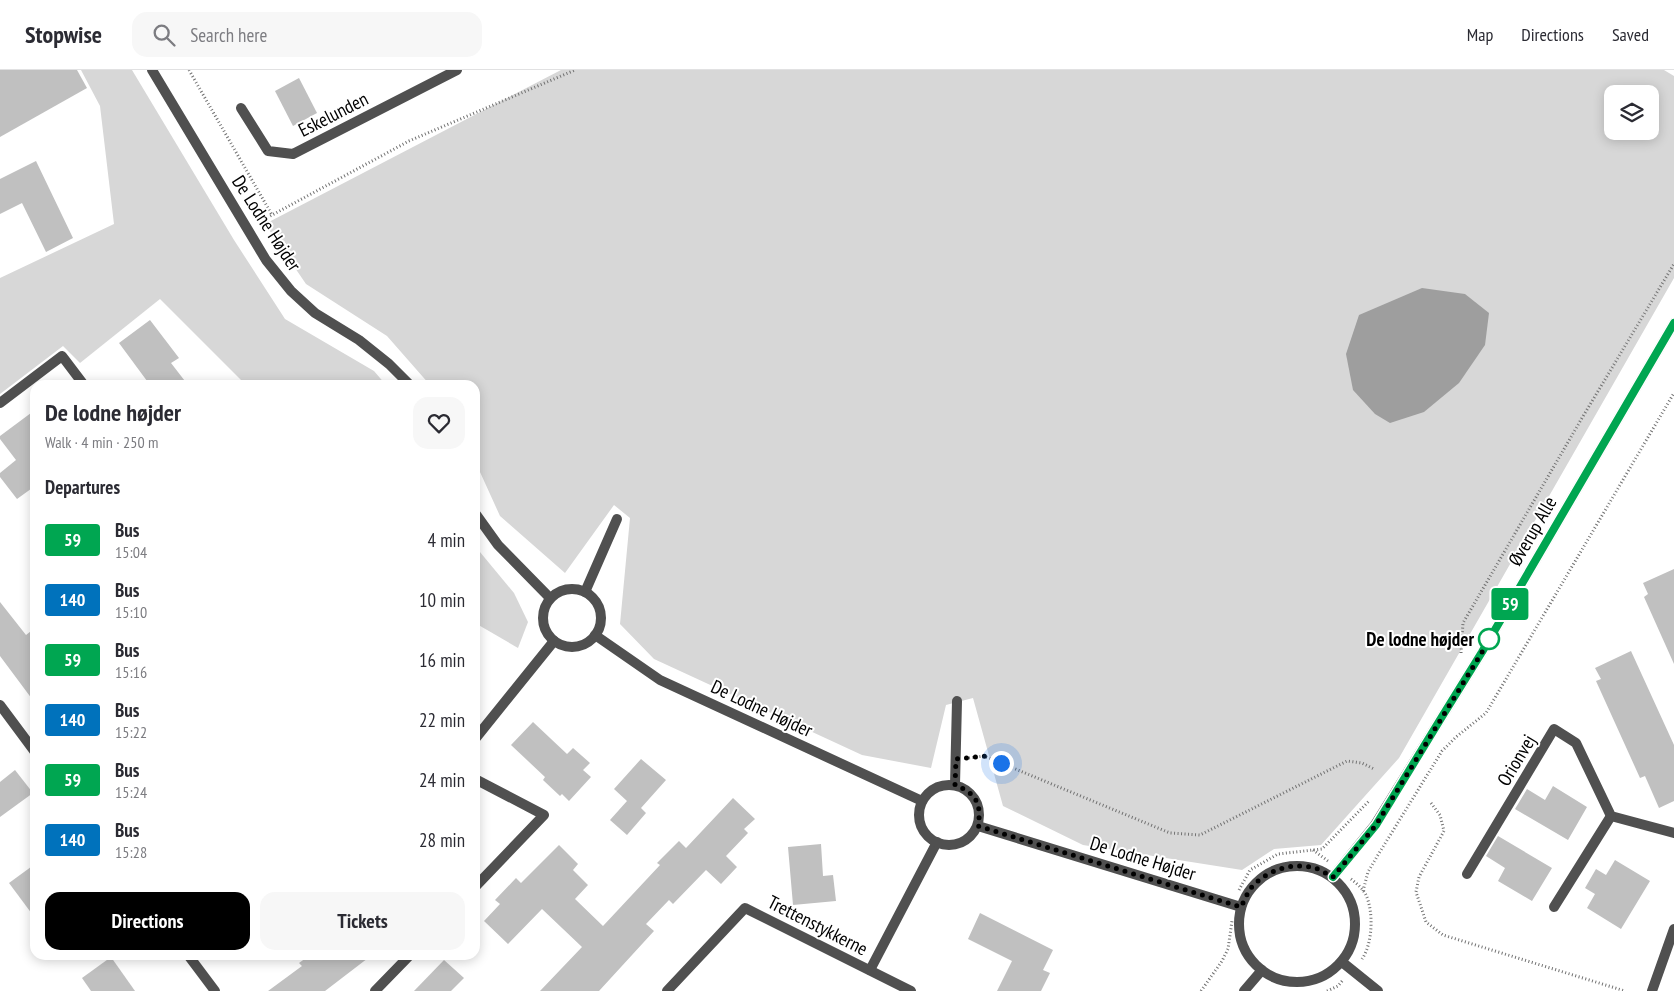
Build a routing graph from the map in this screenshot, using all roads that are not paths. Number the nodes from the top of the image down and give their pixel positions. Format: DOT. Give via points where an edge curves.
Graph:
graph roads {
  1 [pos="152,70"];
  2 [pos="457,70"];
  3 [pos="241,108"];
  4 [pos="1674,323"];
  5 [pos="30,380"];
  6 [pos="30,380"];
  7 [pos="80,380"];
  8 [pos="405,380"];
  9 [pos="0,403"];
  10 [pos="617,519"];
  11 [pos="480,521"];
  12 [pos="585,592"];
  13 [pos="550,598"];
  14 [pos="595,635"];
  15 [pos="554,641"];
  16 [pos="957,701"];
  17 [pos="0,705"];
  18 [pos="480,734"];
  19 [pos="30,745"];
  20 [pos="480,782"];
  21 [pos="955,785"];
  22 [pos="922,801"];
  23 [pos="1611,816"];
  24 [pos="978,826"];
  25 [pos="1674,833"];
  26 [pos="937,842"];
  27 [pos="1336,873"];
  28 [pos="1467,874"];
  29 [pos="480,882"];
  30 [pos="1238,906"];
  31 [pos="1554,907"];
  32 [pos="1674,929"];
  33 [pos="192,960"];
  34 [pos="405,960"];
  35 [pos="1342,962"];
  36 [pos="870,970"];
  37 [pos="1262,970"];
  38 [pos="215,991"];
  39 [pos="375,991"];
  40 [pos="667,991"];
  41 [pos="911,991"];
  42 [pos="1244,991"];
  43 [pos="1378,991"];
  44 [pos="1652,991"];
  1 -- 8 [label="street, De Lodne Højder" via="266,260 291,291 315,313 359,340"];
  2 -- 3 [label="street, Eskelunden" via="293,154 268,151"];
  4 -- 27 [label="street, Øverup Alle" via="1477,660 1376,825"];
  5 -- 9 [label="street"];
  6 -- 7 [label="street" via="62,356"];
  10 -- 12 [label="street"];
  11 -- 13 [label="street" via="498,545"];
  12 -- 13 [label="street" via="566,589"];
  12 -- 14 [label="street" via="600,611"];
  13 -- 15 [label="street" via="543,616 547,634"];
  14 -- 15 [label="street" via="580,646 571,647"];
  14 -- 22 [label="street, De Lodne Højder" via="660,680"];
  15 -- 18 [label="street"];
  16 -- 21 [label="street"];
  17 -- 19 [label="street"];
  20 -- 29 [label="street" via="544,815"];
  21 -- 22 [label="street" via="936,787"];
  21 -- 24 [label="street" via="973,796 980,815"];
  22 -- 26 [label="street" via="919,810 923,829"];
  23 -- 25 [label="street"];
  23 -- 28 [label="street, Orionvej" via="1576,743 1554,729"];
  23 -- 31 [label="street"];
  24 -- 26 [label="street" via="973,834 956,844"];
  24 -- 30 [label="street, De Lodne Højder"];
  26 -- 36 [label="street, Trettenstykkerne"];
  27 -- 30 [label="street" via="1298,866 1279,868 1263,877"];
  27 -- 35 [label="street" via="1352,902 1355,918 1355,934"];
  30 -- 37 [label="street" via="1242,942 1250,958"];
  32 -- 44 [label="street"];
  33 -- 38 [label="street"];
  34 -- 39 [label="street"];
  35 -- 37 [label="street" via="1312,980 1295,982 1277,979"];
  35 -- 43 [label="street"];
  36 -- 40 [label="street, Trettenstykkerne" via="745,908"];
  36 -- 41 [label="street, Trettenstykkerne"];
  37 -- 42 [label="street"];
}
